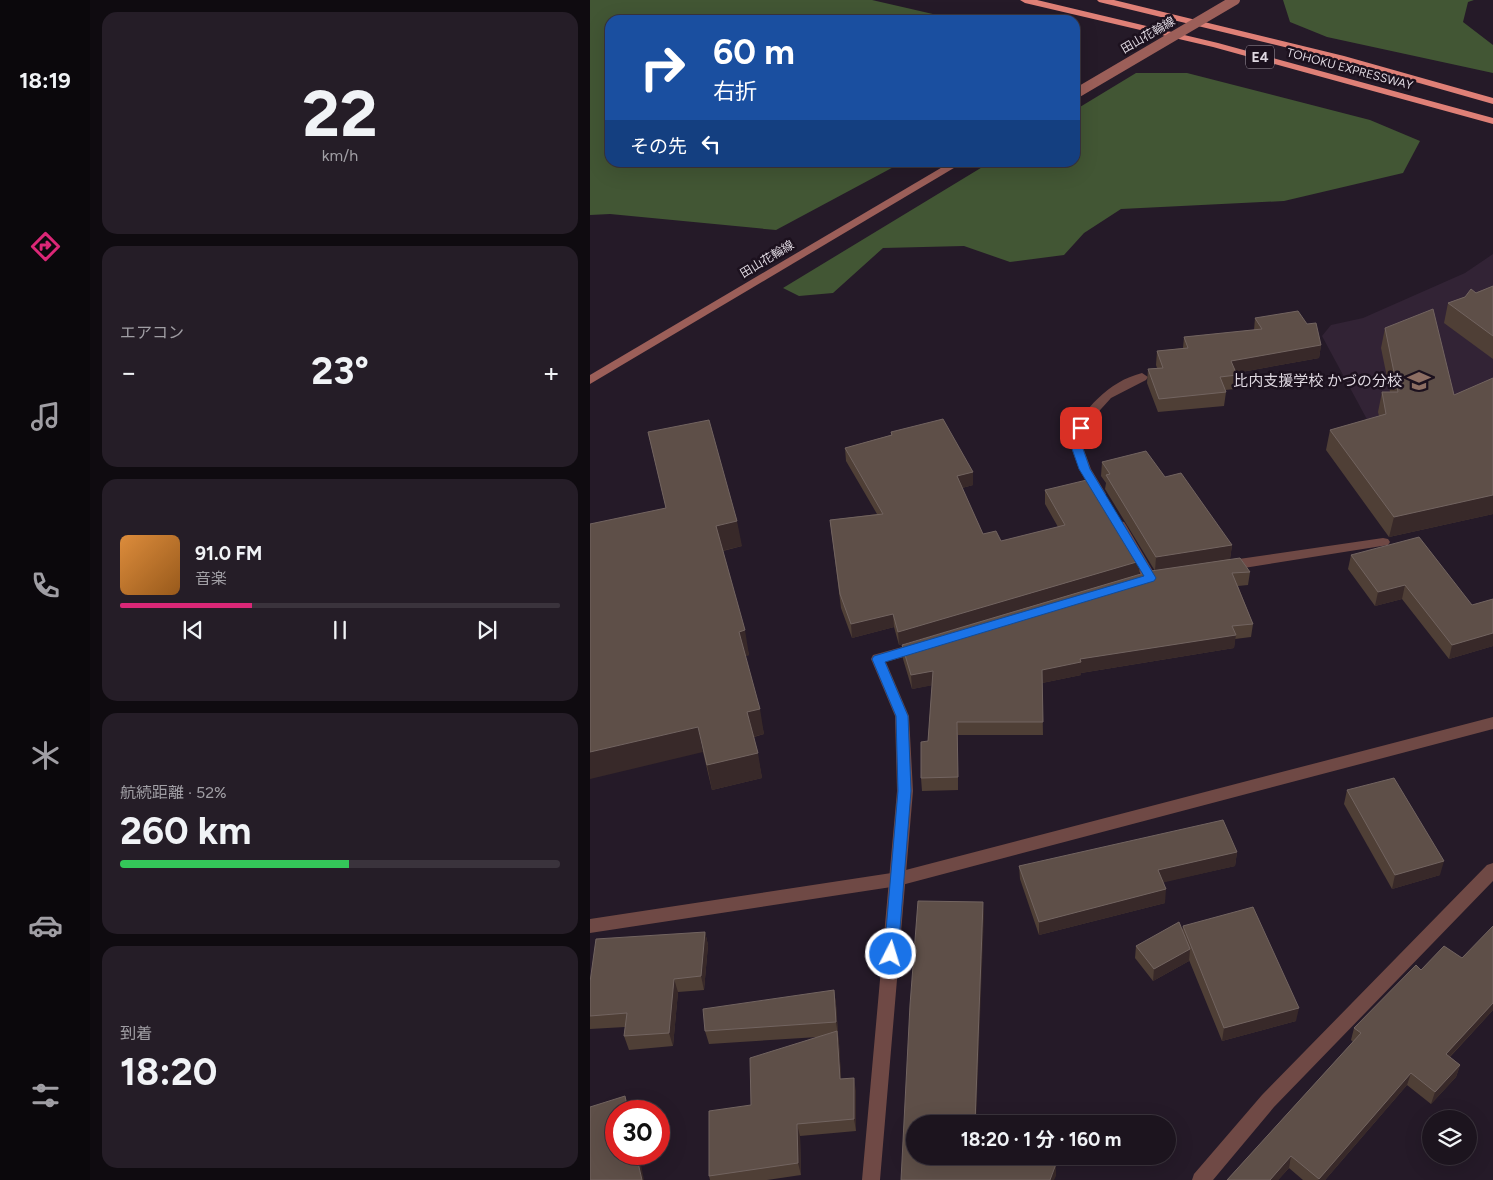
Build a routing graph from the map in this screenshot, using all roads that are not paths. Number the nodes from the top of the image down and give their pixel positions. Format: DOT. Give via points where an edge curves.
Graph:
graph roads {
  1 [pos="1025,0"];
  2 [pos="1102,0"];
  3 [pos="1235,0"];
  4 [pos="1080,91"];
  5 [pos="1493,101"];
  6 [pos="1493,121"];
  7 [pos="951,167"];
  8 [pos="1142,377"];
  9 [pos="590,380"];
  10 [pos="1382,542"];
  11 [pos="1208,569"];
  12 [pos="1132,584"];
  13 [pos="934,643"];
  14 [pos="1493,723"];
  15 [pos="1493,870"];
  16 [pos="898,879"];
  17 [pos="590,926"];
  18 [pos="871,1180"];
  19 [pos="1201,1180"];
  1 -- 6 [label="highway, TOHOKU EXPRESSWAY / E4" via="1215,46"];
  2 -- 5 [label="highway, TOHOKU EXPRESSWAY / E4" via="1341,58"];
  3 -- 4 [label="main road, 田山花輪線, bridge"];
  7 -- 9 [label="main road, 田山花輪線"];
  8 -- 12 [label="street" via="1107,395 1087,417 1074,440 1084,469 1155,578"];
  10 -- 11 [label="street"];
  13 -- 16 [label="street" via="878,659 902,716 905,791"];
  14 -- 16 [label="street"];
  15 -- 19 [label="street" via="1268,1102"];
  16 -- 17 [label="street"];
  16 -- 18 [label="street"];
}
